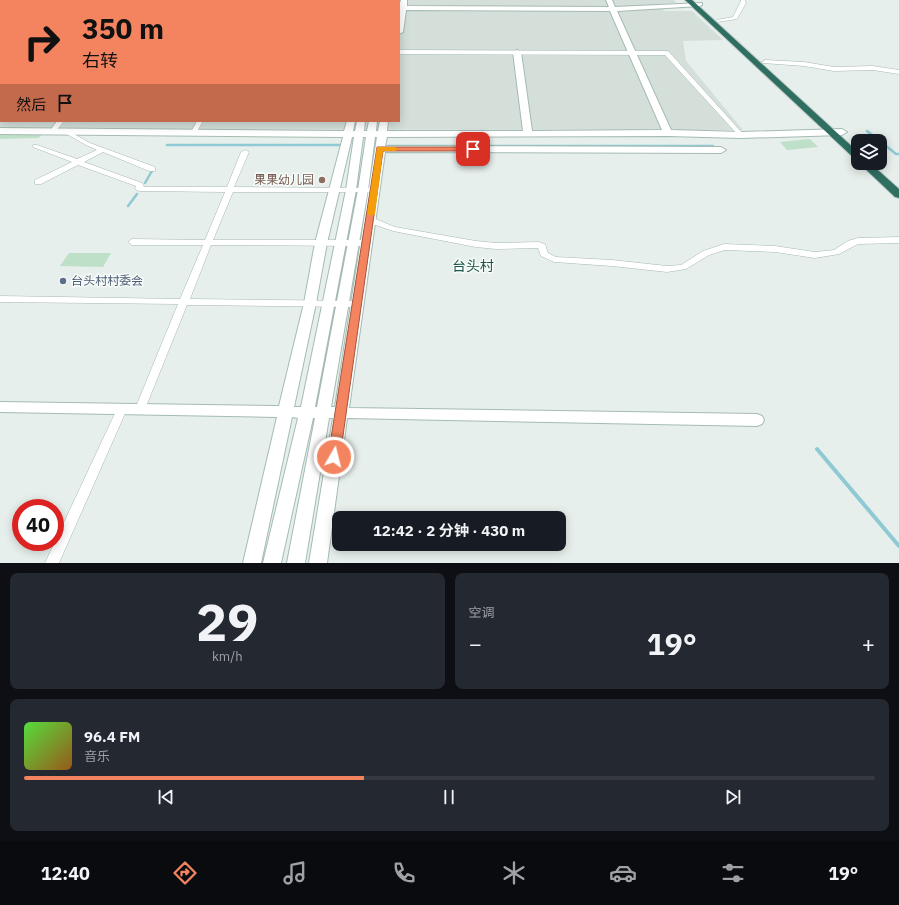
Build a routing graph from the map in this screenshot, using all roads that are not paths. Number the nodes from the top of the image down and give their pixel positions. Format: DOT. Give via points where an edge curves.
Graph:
graph roads {
  1 [pos="743,0"];
  2 [pos="695,3"];
  3 [pos="402,5"];
  4 [pos="611,5"];
  5 [pos="719,21"];
  6 [pos="400,23"];
  7 [pos="400,52"];
  8 [pos="517,52"];
  9 [pos="632,52"];
  10 [pos="765,62"];
  11 [pos="899,72"];
  12 [pos="60,122"];
  13 [pos="199,122"];
  14 [pos="381,122"];
  15 [pos="363,128"];
  16 [pos="0,131"];
  17 [pos="53,131"];
  18 [pos="64,131"];
  19 [pos="194,132"];
  20 [pos="842,132"];
  21 [pos="528,133"];
  22 [pos="668,133"];
  23 [pos="832,133"];
  24 [pos="741,135"];
  25 [pos="851,140"];
  26 [pos="35,146"];
  27 [pos="380,149"];
  28 [pos="102,150"];
  29 [pos="721,150"];
  30 [pos="851,151"];
  31 [pos="245,152"];
  32 [pos="76,162"];
  33 [pos="152,169"];
  34 [pos="872,170"];
  35 [pos="884,170"];
  36 [pos="38,182"];
  37 [pos="899,184"];
  38 [pos="230,190"];
  39 [pos="334,190"];
  40 [pos="363,190"];
  41 [pos="899,195"];
  42 [pos="370,220"];
  43 [pos="899,240"];
  44 [pos="132,242"];
  45 [pos="208,242"];
  46 [pos="321,243"];
  47 [pos="346,243"];
  48 [pos="367,243"];
  49 [pos="0,299"];
  50 [pos="184,302"];
  51 [pos="310,303"];
  52 [pos="335,303"];
  53 [pos="357,304"];
  54 [pos="0,407"];
  55 [pos="122,409"];
  56 [pos="140,409"];
  57 [pos="285,412"];
  58 [pos="307,412"];
  59 [pos="322,412"];
  60 [pos="340,412"];
  61 [pos="757,420"];
  62 [pos="52,563"];
  63 [pos="252,563"];
  64 [pos="272,563"];
  65 [pos="296,563"];
  66 [pos="318,563"];
  1 -- 5 [label="street" via="735,18"];
  2 -- 4 [label="street"];
  2 -- 5 [label="highway"];
  2 -- 23 [label="highway"];
  3 -- 4 [label="street"];
  3 -- 6 [label="street"];
  4 -- 9 [label="street"];
  5 -- 10 [label="highway"];
  7 -- 8 [label="street"];
  8 -- 9 [label="street"];
  8 -- 21 [label="street"];
  9 -- 22 [label="street"];
  9 -- 24 [label="street" via="667,53"];
  10 -- 11 [label="street" via="834,69 873,68"];
  10 -- 20 [label="highway"];
  12 -- 17 [label="street"];
  13 -- 19 [label="street"];
  14 -- 15 [label="street"];
  15 -- 19 [label="street"];
  15 -- 21 [label="street"];
  15 -- 27 [label="street"];
  15 -- 39 [label="street"];
  15 -- 40 [label="street"];
  16 -- 17 [label="street"];
  17 -- 18 [label="street"];
  18 -- 19 [label="street"];
  18 -- 28 [label="street"];
  20 -- 23 [label="street"];
  20 -- 25 [label="highway"];
  21 -- 22 [label="street"];
  22 -- 24 [label="street"];
  23 -- 24 [label="street"];
  23 -- 30 [label="highway"];
  26 -- 32 [label="street"];
  27 -- 29 [label="street"];
  27 -- 40 [label="street"];
  28 -- 32 [label="street"];
  28 -- 33 [label="street"];
  31 -- 38 [label="street"];
  32 -- 36 [label="street"];
  32 -- 38 [label="street" via="139,185 139,189"];
  34 -- 41 [label="highway"];
  35 -- 37 [label="highway"];
  38 -- 39 [label="street"];
  38 -- 45 [label="street"];
  39 -- 40 [label="street"];
  39 -- 46 [label="street"];
  40 -- 42 [label="street"];
  40 -- 47 [label="street"];
  42 -- 43 [label="street" via="394,229 476,244 539,245 542,246 544,254 564,260 667,269 683,267 706,253 724,247 775,249 815,255 836,252 851,242"];
  42 -- 48 [label="street"];
  44 -- 45 [label="street"];
  45 -- 46 [label="street"];
  45 -- 50 [label="street"];
  46 -- 47 [label="street"];
  46 -- 51 [label="street"];
  47 -- 48 [label="street"];
  47 -- 52 [label="street"];
  48 -- 53 [label="street"];
  49 -- 50 [label="street"];
  50 -- 51 [label="street"];
  50 -- 56 [label="street"];
  51 -- 52 [label="street"];
  51 -- 57 [label="street"];
  52 -- 53 [label="street"];
  52 -- 58 [label="street"];
  52 -- 59 [label="street"];
  53 -- 60 [label="street"];
  54 -- 55 [label="street"];
  55 -- 56 [label="street"];
  55 -- 62 [label="street"];
  56 -- 57 [label="street"];
  57 -- 58 [label="street"];
  57 -- 63 [label="street"];
  58 -- 59 [label="street"];
  58 -- 64 [label="street"];
  59 -- 60 [label="street"];
  59 -- 65 [label="street"];
  60 -- 61 [label="street"];
  60 -- 66 [label="street"];
}
